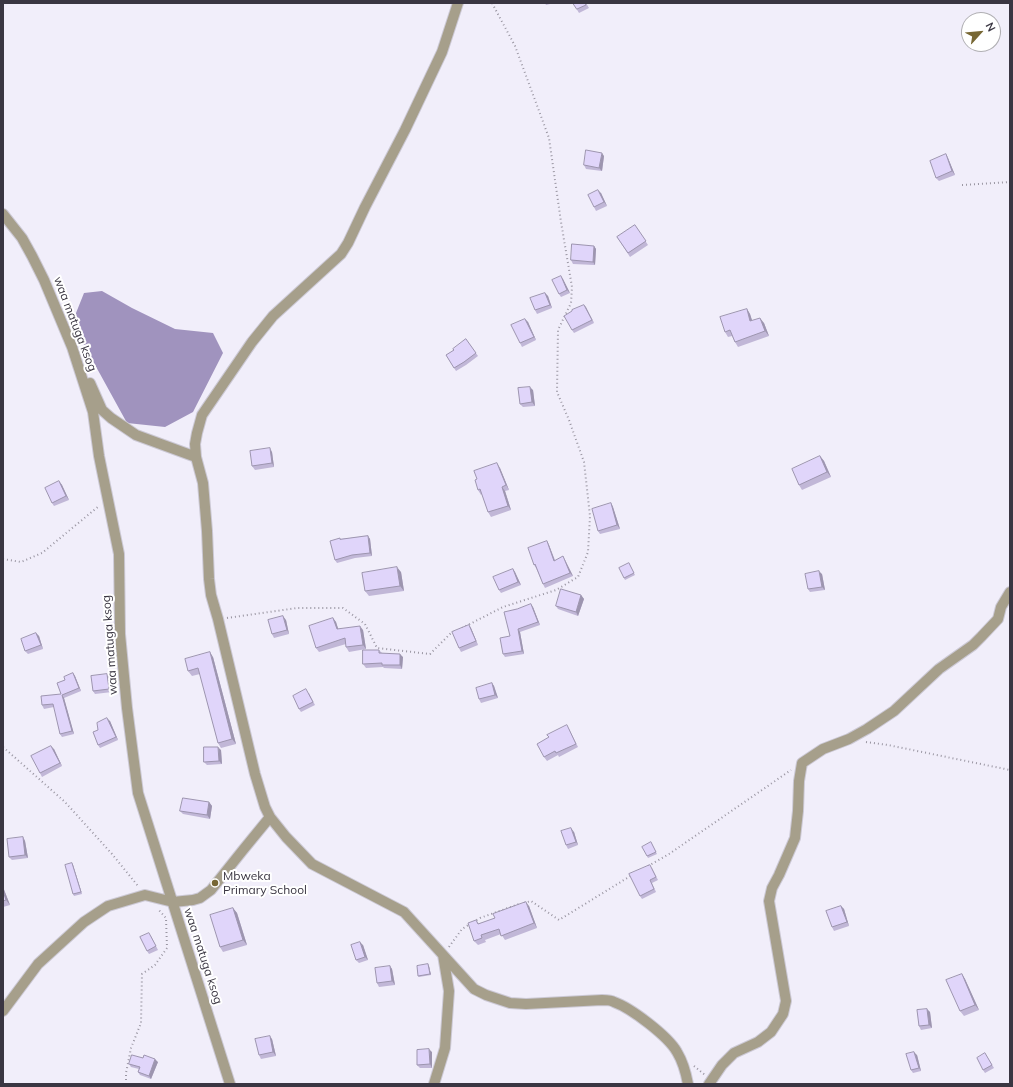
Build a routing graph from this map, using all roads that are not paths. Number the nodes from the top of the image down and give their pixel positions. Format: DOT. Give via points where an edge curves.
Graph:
graph roads {
  1 [pos="458,3"];
  2 [pos="3,214"];
  3 [pos="72,347"];
  4 [pos="196,457"];
  5 [pos="1010,592"];
  6 [pos="270,817"];
  7 [pos="173,902"];
  8 [pos="443,955"];
  9 [pos="3,1011"];
  10 [pos="710,1082"];
  11 [pos="230,1084"];
  12 [pos="434,1084"];
  13 [pos="688,1084"];
  1 -- 4 [label="street" via="442,52 348,243 340,254 273,316 243,354 202,415 195,444"];
  2 -- 3 [label="street, waa matuga ksog" via="32,256"];
  3 -- 4 [label="street" via="102,410 111,418 136,435"];
  3 -- 7 [label="street, waa matuga ksog" via="93,412 99,456 119,554 120,634 138,794"];
  4 -- 6 [label="street" via="203,483 211,595 255,774"];
  5 -- 10 [label="street" via="1001,607 998,619 972,645 939,669 894,711 867,729 823,749 802,763 795,838 769,900 786,1001 783,1014 771,1032 758,1042 734,1053"];
  6 -- 7 [label="street" via="211,890 200,898"];
  6 -- 8 [label="street" via="312,864 404,912"];
  7 -- 9 [label="street" via="145,895 108,906 84,922 38,964"];
  7 -- 11 [label="street, waa matuga ksog"];
  8 -- 12 [label="street" via="450,990 445,1048"];
  8 -- 13 [label="street" via="474,989 510,1003 614,1001 634,1012 666,1038 676,1051"];
}
